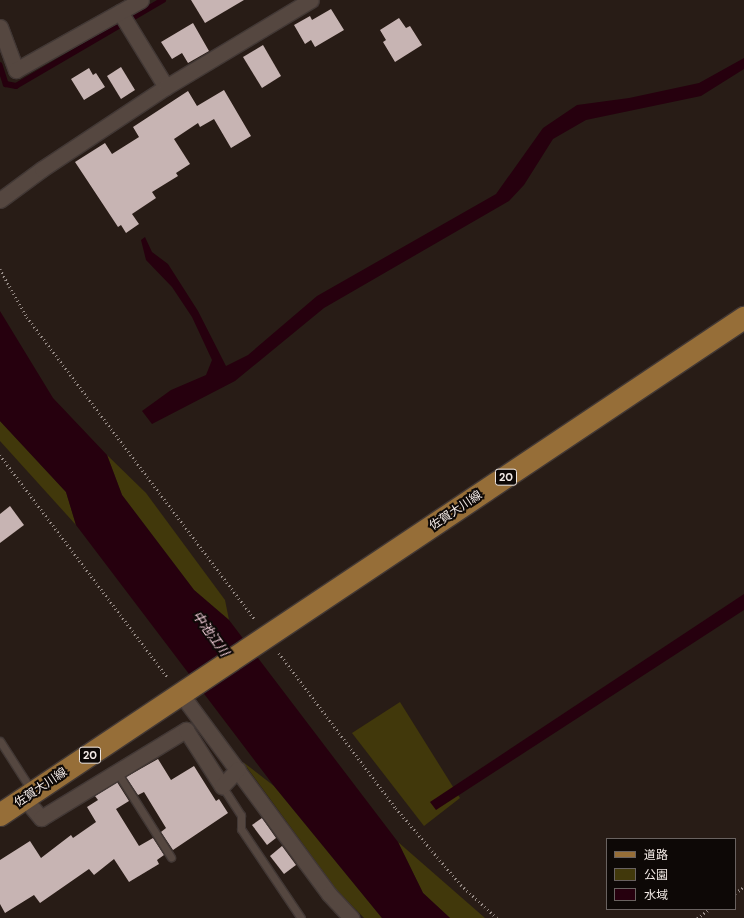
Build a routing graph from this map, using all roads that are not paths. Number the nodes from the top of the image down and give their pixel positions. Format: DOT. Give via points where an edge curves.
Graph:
graph roads {
  1 [pos="141,0"];
  2 [pos="311,0"];
  3 [pos="124,19"];
  4 [pos="0,27"];
  5 [pos="166,87"];
  6 [pos="0,200"];
  7 [pos="744,318"];
  8 [pos="181,694"];
  9 [pos="0,741"];
  10 [pos="238,769"];
  11 [pos="117,772"];
  12 [pos="222,786"];
  13 [pos="29,796"];
  14 [pos="0,816"];
  15 [pos="171,857"];
  16 [pos="301,918"];
  17 [pos="351,918"];
  1 -- 3 [label="street"];
  2 -- 5 [label="street"];
  3 -- 4 [label="street" via="16,70"];
  3 -- 5 [label="street"];
  5 -- 6 [label="street"];
  7 -- 8 [label="main road, 佐賀大川線 / 20"];
  8 -- 10 [label="street"];
  8 -- 13 [label="main road, 佐賀大川線 / 20"];
  9 -- 13 [label="lane"];
  10 -- 12 [label="street"];
  10 -- 17 [label="street" via="330,894"];
  11 -- 12 [label="street" via="186,730"];
  11 -- 13 [label="street" via="41,818"];
  11 -- 15 [label="lane"];
  12 -- 16 [label="lane" via="242,815 241,829"];
  13 -- 14 [label="main road, 佐賀大川線 / 20"];
}
